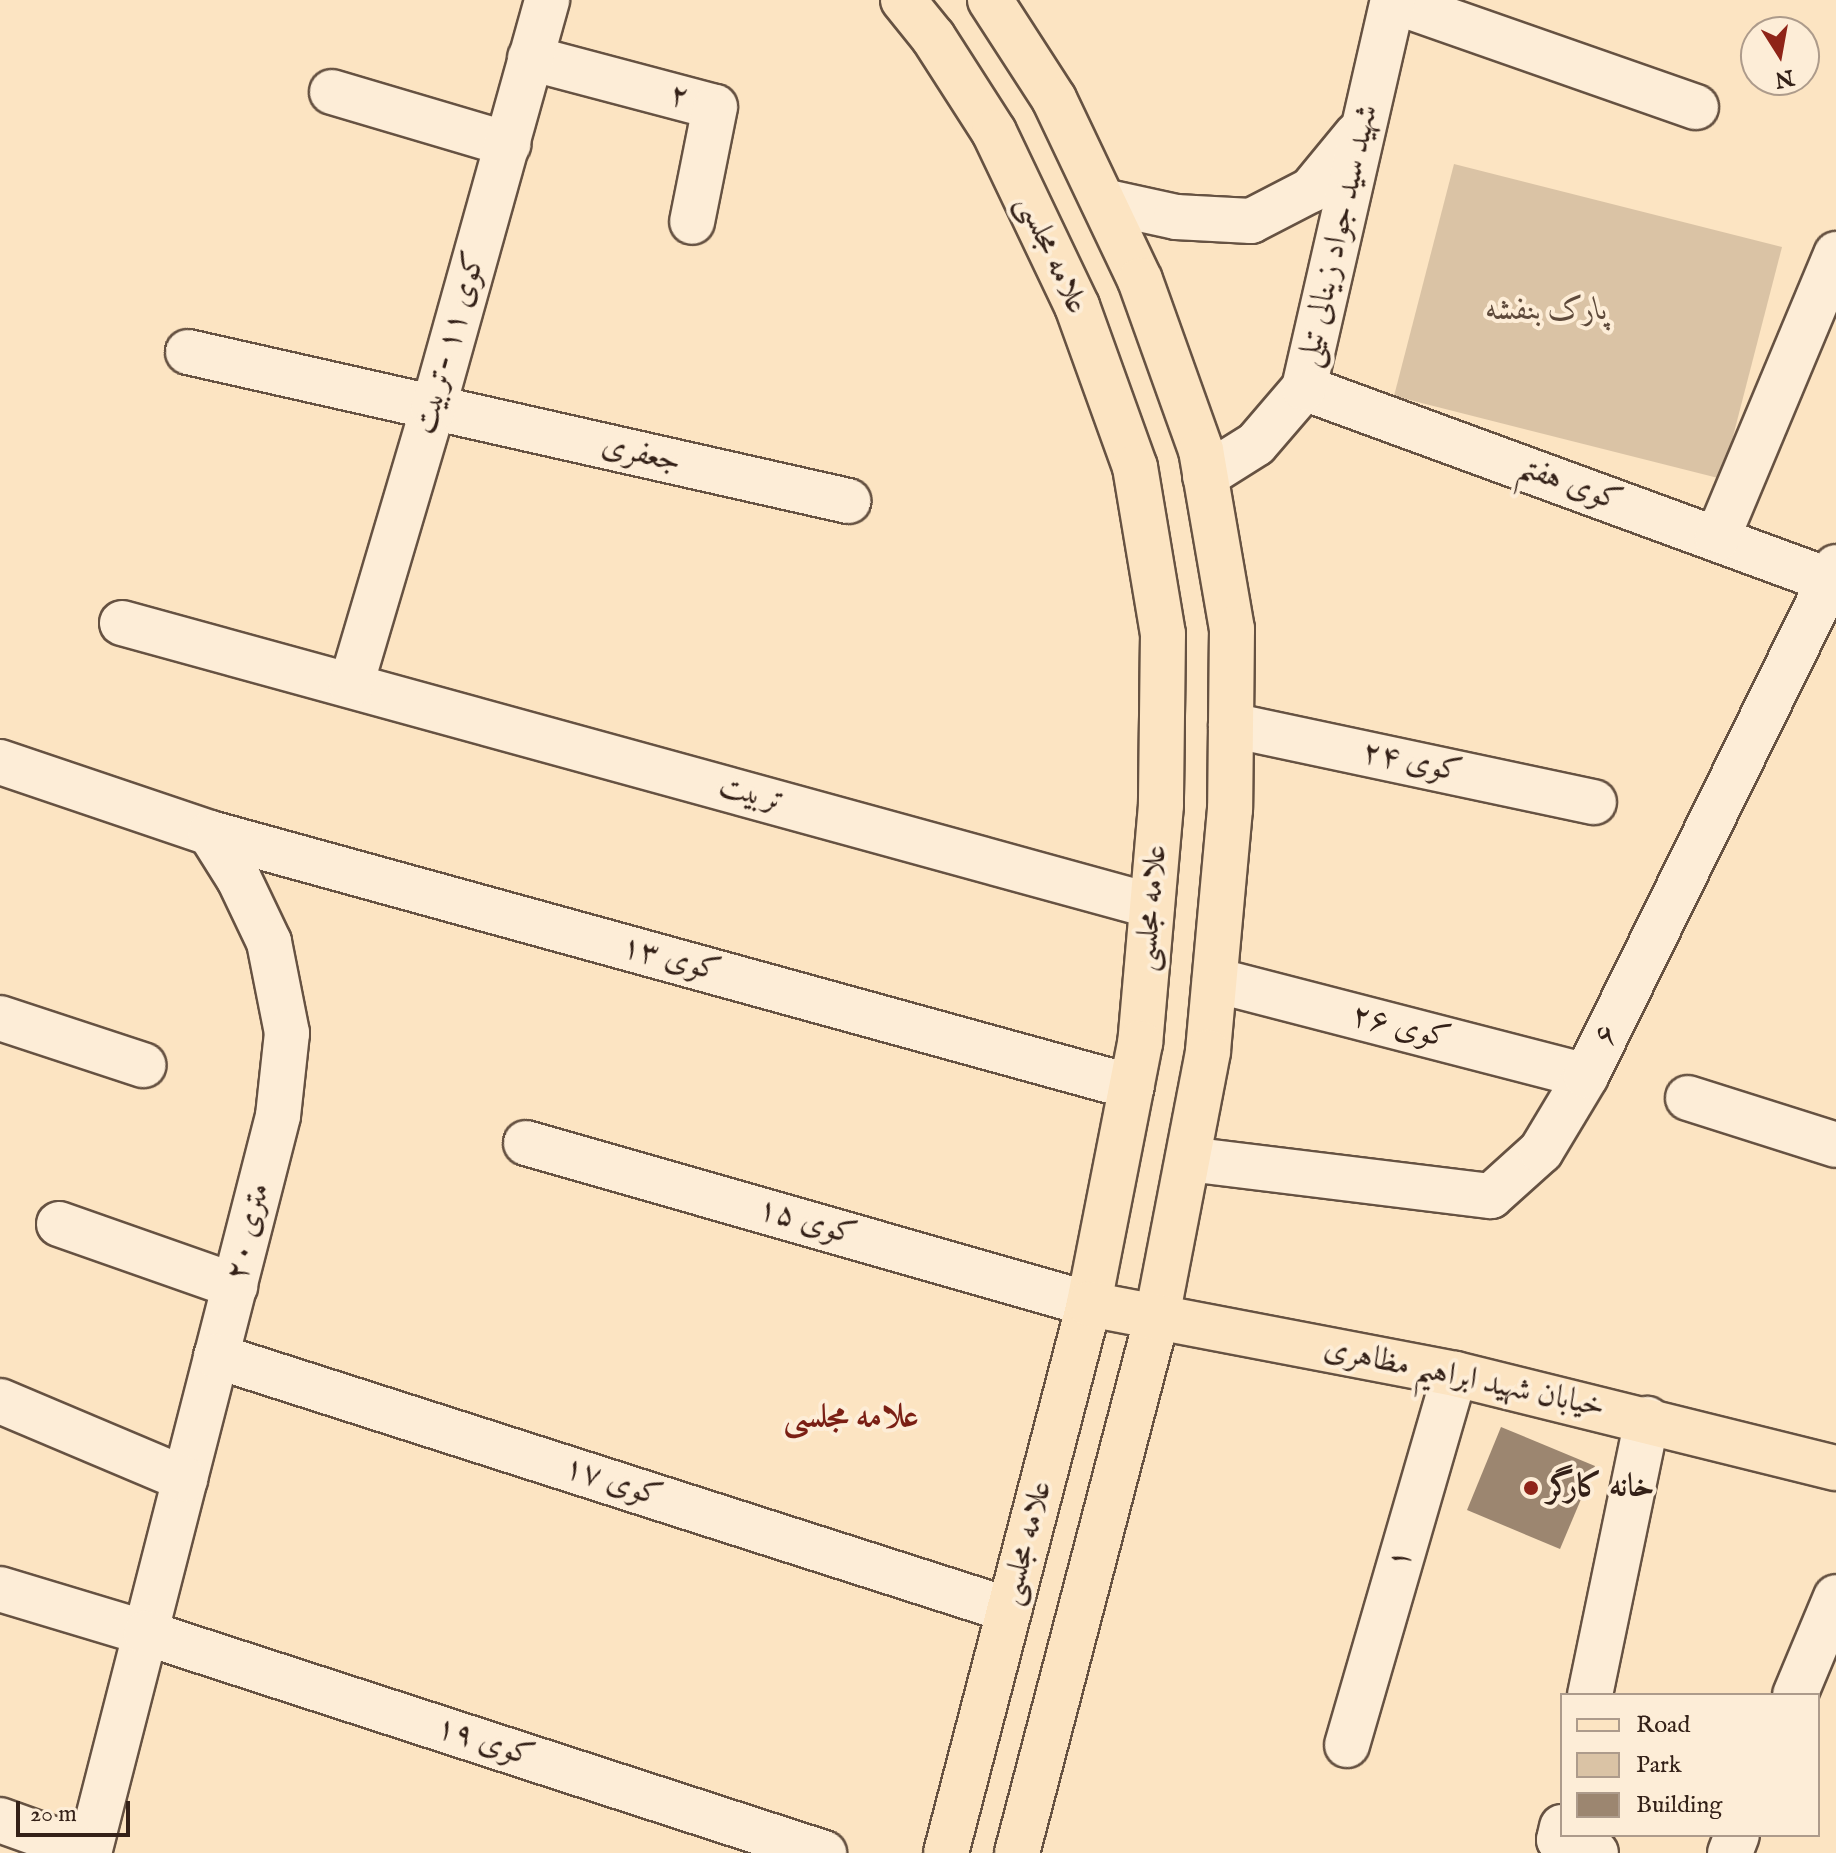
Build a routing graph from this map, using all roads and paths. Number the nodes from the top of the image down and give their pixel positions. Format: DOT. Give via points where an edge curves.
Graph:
graph roads {
  1 [pos="547,0"];
  2 [pos="903,0"];
  3 [pos="990,0"];
  4 [pos="1393,0"];
  5 [pos="530,58"];
  6 [pos="332,92"];
  7 [pos="1696,107"];
  8 [pos="1364,126"];
  9 [pos="508,144"];
  10 [pos="1103,201"];
  11 [pos="692,222"];
  12 [pos="1836,254"];
  13 [pos="188,352"];
  14 [pos="1304,388"];
  15 [pos="433,409"];
  16 [pos="1205,476"];
  17 [pos="1139,493"];
  18 [pos="848,501"];
  19 [pos="1717,539"];
  20 [pos="1834,577"];
  21 [pos="122,623"];
  22 [pos="351,685"];
  23 [pos="1231,725"];
  24 [pos="0,762"];
  25 [pos="1594,802"];
  26 [pos="210,833"];
  27 [pos="1152,906"];
  28 [pos="1215,980"];
  29 [pos="0,1018"];
  30 [pos="143,1065"];
  31 [pos="1586,1076"];
  32 [pos="1132,1087"];
  33 [pos="1688,1098"];
  34 [pos="526,1143"];
  35 [pos="1836,1145"];
  36 [pos="1188,1159"];
  37 [pos="59,1224"];
  38 [pos="235,1286"];
  39 [pos="1089,1304"];
  40 [pos="1157,1317"];
  41 [pos="216,1356"];
  42 [pos="1455,1374"];
  43 [pos="0,1401"];
  44 [pos="1647,1419"];
  45 [pos="1836,1468"];
  46 [pos="185,1479"];
  47 [pos="0,1589"];
  48 [pos="1836,1597"];
  49 [pos="1009,1610"];
  50 [pos="146,1633"];
  51 [pos="1590,1693"];
  52 [pos="1796,1693"];
  53 [pos="1347,1745"];
  54 [pos="0,1820"];
  55 [pos="1560,1836"];
  56 [pos="89,1853"];
  57 [pos="824,1853"];
  58 [pos="946,1853"];
  59 [pos="1017,1853"];
  60 [pos="1596,1853"];
  1 -- 5 [label="street, کوی ۱۱ -تربیت"];
  2 -- 17 [label="main road, علامه مجلسی" via="994,132 1077,306 1135,467"];
  3 -- 10 [label="main road" via="1054,99"];
  4 -- 7 [label="street"];
  4 -- 8 [label="street, شهید سید جواد زینالی تیلی"];
  5 -- 9 [label="street, کوی ۱۱ -تربیت"];
  5 -- 11 [label="street, ۲" via="715,107"];
  6 -- 9 [label="street"];
  8 -- 10 [label="street" via="1311,190 1251,221 1176,217"];
  8 -- 14 [label="street, شهید سید جواد زینالی تیلی"];
  9 -- 15 [label="street, کوی ۱۱ -تربیت"];
  10 -- 16 [label="main road" via="1140,280 1201,450"];
  12 -- 19 [label="street"];
  13 -- 15 [label="street, جعفری"];
  14 -- 16 [label="street, شهید سید جواد زینالی تیلی" via="1256,444"];
  14 -- 19 [label="street, کوی هفتم"];
  15 -- 18 [label="street, جعفری"];
  15 -- 22 [label="street, کوی ۱۱ -تربیت"];
  16 -- 17 [label="main road"];
  16 -- 23 [label="main road" via="1232,629"];
  17 -- 27 [label="main road, علامه مجلسی" via="1163,634 1161,805"];
  19 -- 20 [label="street, کوی هفتم"];
  20 -- 31 [label="street, ۶"];
  21 -- 22 [label="street, تربیت"];
  22 -- 27 [label="street, تربیت"];
  23 -- 25 [label="street, کوی ۲۴"];
  23 -- 28 [label="main road" via="1230,809"];
  24 -- 26 [label="street"];
  26 -- 32 [label="street, کوی ۱۳"];
  26 -- 38 [label="street, ۲۰ متری" via="269,942 287,1033 278,1116"];
  27 -- 32 [label="main road, علامه مجلسی"];
  28 -- 31 [label="street, کوی ۲۶"];
  28 -- 36 [label="main road"];
  29 -- 30 [label="street"];
  31 -- 36 [label="street, ۶" via="1541,1151 1491,1196"];
  32 -- 39 [label="main road, علامه مجلسی"];
  33 -- 35 [label="street"];
  34 -- 39 [label="street, کوی ۱۵"];
  36 -- 40 [label="main road"];
  37 -- 38 [label="street"];
  38 -- 41 [label="street, ۲۰ متری"];
  39 -- 40 [label="main road, خیابان شهید ابراهیم مظاهری"];
  39 -- 49 [label="main road, علامه مجلسی"];
  40 -- 42 [label="main road, خیابان شهید ابراهیم مظاهری"];
  40 -- 59 [label="main road"];
  41 -- 46 [label="street, ۲۰ متری"];
  41 -- 49 [label="street, کوی ۱۷"];
  42 -- 44 [label="main road, خیابان شهید ابراهیم مظاهری"];
  42 -- 53 [label="street, ۱"];
  43 -- 46 [label="street"];
  44 -- 45 [label="main road, خیابان شهید ابراهیم مظاهری"];
  44 -- 51 [label="street"];
  46 -- 50 [label="street, ۲۰ متری"];
  47 -- 50 [label="street, کوی ۱۹"];
  48 -- 52 [label="street"];
  49 -- 58 [label="main road, علامه مجلسی"];
  50 -- 56 [label="street, ۲۰ متری"];
  50 -- 57 [label="street, کوی ۱۹"];
  54 -- 56 [label="street"];
  55 -- 60 [label="street" via="1559,1840"];
}
